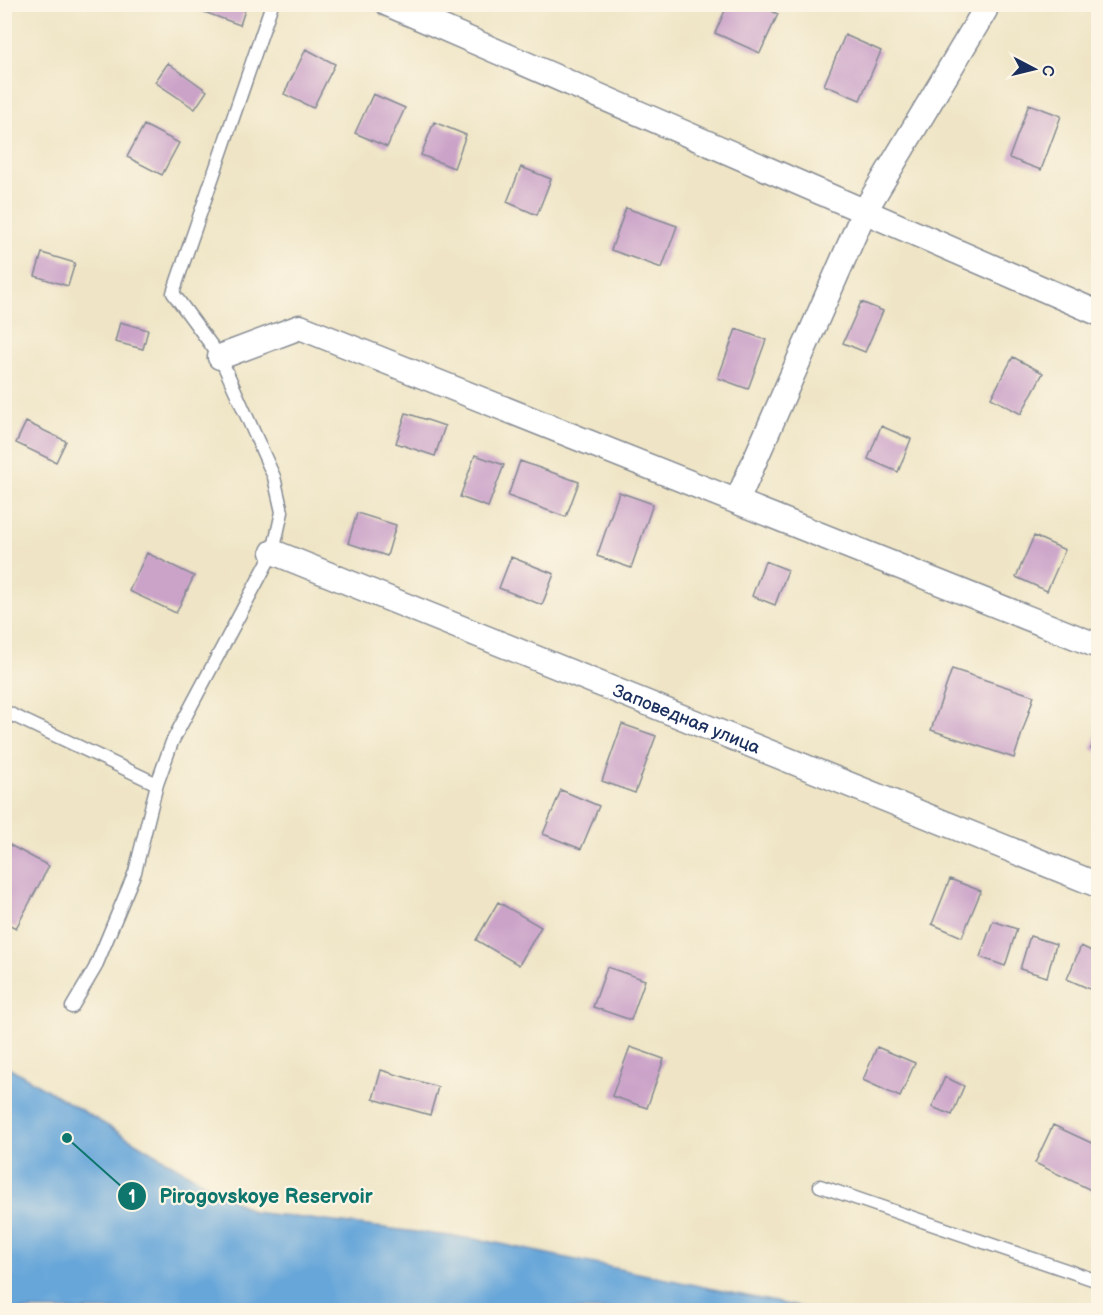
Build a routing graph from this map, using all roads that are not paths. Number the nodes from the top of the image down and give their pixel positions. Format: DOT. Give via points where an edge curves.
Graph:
graph roads {
  1 [pos="272,4"];
  2 [pos="388,4"];
  3 [pos="987,4"];
  4 [pos="864,212"];
  5 [pos="1098,312"];
  6 [pos="220,357"];
  7 [pos="737,501"];
  8 [pos="273,552"];
  9 [pos="1098,646"];
  10 [pos="4,711"];
  11 [pos="157,784"];
  12 [pos="1098,885"];
  13 [pos="72,1006"];
  14 [pos="820,1186"];
  15 [pos="1098,1281"];
  1 -- 6 [label="lane" via="173,293"];
  2 -- 4 [label="street"];
  3 -- 4 [label="street"];
  4 -- 5 [label="street"];
  4 -- 7 [label="street"];
  6 -- 7 [label="street" via="300,327"];
  6 -- 8 [label="lane" via="274,477 282,512"];
  7 -- 9 [label="street"];
  8 -- 11 [label="lane" via="172,742"];
  8 -- 12 [label="street, Заповедная улица"];
  10 -- 11 [label="lane"];
  11 -- 13 [label="lane" via="135,872 95,968"];
  14 -- 15 [label="lane"];
}
